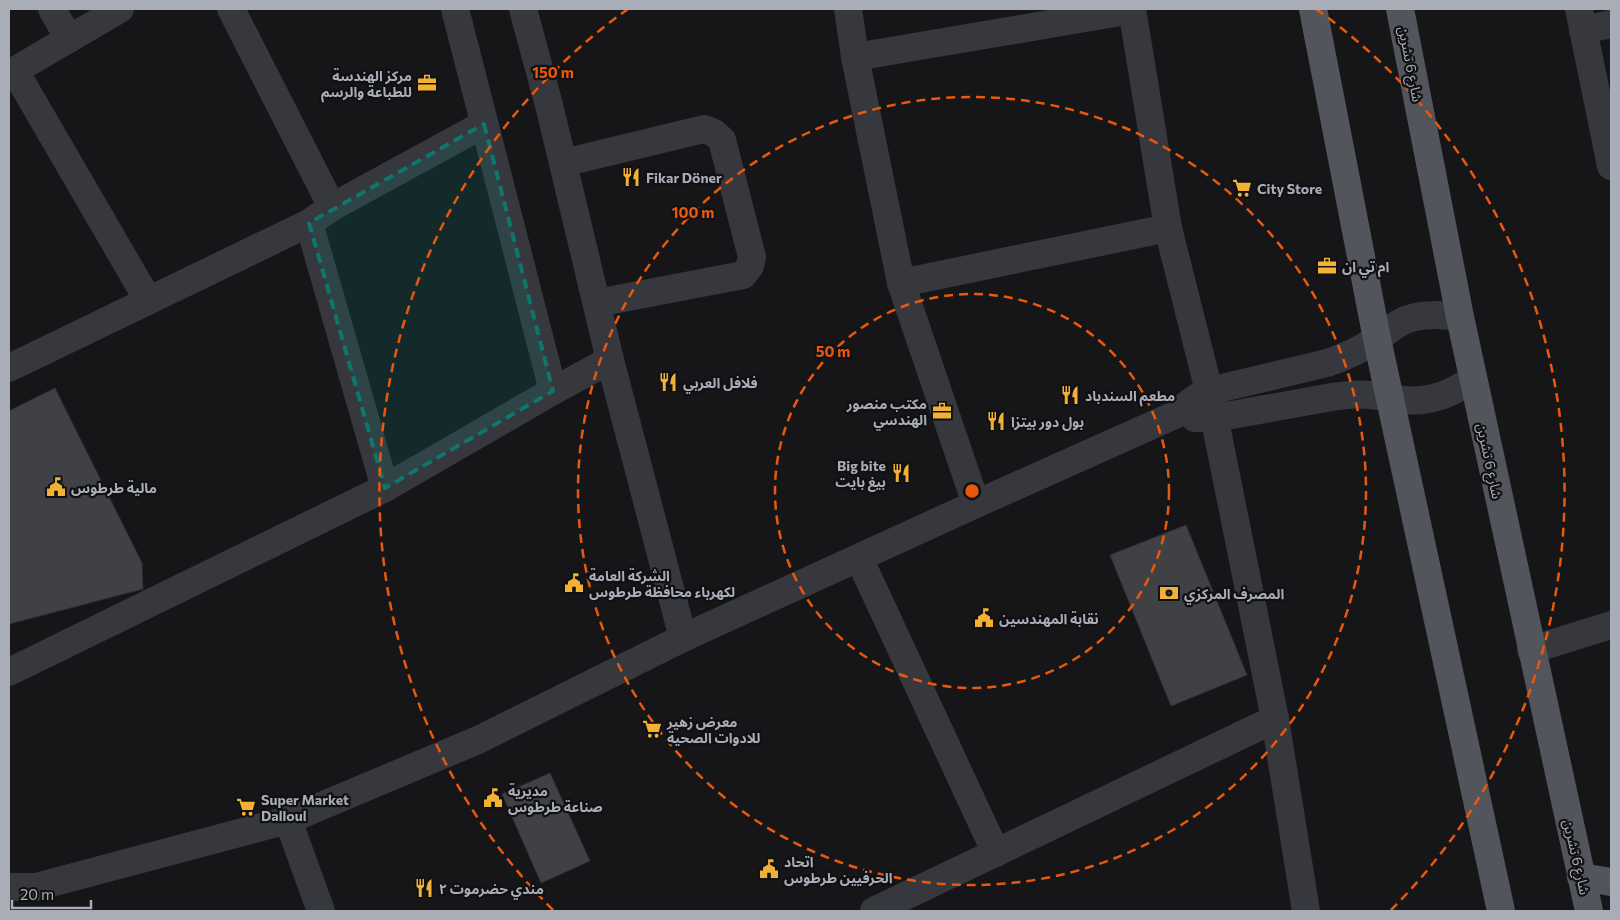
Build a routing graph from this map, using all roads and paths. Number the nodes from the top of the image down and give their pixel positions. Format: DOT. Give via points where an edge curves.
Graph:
graph roads {
  1 [pos="52,9"];
  2 [pos="120,9"];
  3 [pos="231,9"];
  4 [pos="455,9"];
  5 [pos="523,9"];
  6 [pos="848,9"];
  7 [pos="1132,9"];
  8 [pos="1313,9"];
  9 [pos="1400,9"];
  10 [pos="1581,20"];
  11 [pos="1611,24"];
  12 [pos="69,39"];
  13 [pos="855,57"];
  14 [pos="12,73"];
  15 [pos="484,124"];
  16 [pos="563,163"];
  17 [pos="1611,164"];
  18 [pos="332,207"];
  19 [pos="309,223"];
  20 [pos="1168,228"];
  21 [pos="901,283"];
  22 [pos="148,300"];
  23 [pos="596,303"];
  24 [pos="1460,317"];
  25 [pos="1377,339"];
  26 [pos="610,360"];
  27 [pos="9,368"];
  28 [pos="1473,379"];
  29 [pos="553,391"];
  30 [pos="1209,391"];
  31 [pos="1389,397"];
  32 [pos="1177,414"];
  33 [pos="1215,418"];
  34 [pos="385,488"];
  35 [pos="976,504"];
  36 [pos="858,558"];
  37 [pos="1611,625"];
  38 [pos="683,638"];
  39 [pos="1531,650"];
  40 [pos="9,672"];
  41 [pos="1275,719"];
  42 [pos="288,820"];
  43 [pos="996,853"];
  44 [pos="1581,876"];
  45 [pos="1611,882"];
  46 [pos="9,887"];
  47 [pos="36,888"];
  48 [pos="9,904"];
  49 [pos="321,911"];
  50 [pos="874,911"];
  51 [pos="1306,911"];
  52 [pos="1502,911"];
  53 [pos="1589,911"];
  1 -- 12 [label="street"];
  2 -- 12 [label="street"];
  3 -- 18 [label="street"];
  4 -- 15 [label="street"];
  5 -- 16 [label="street"];
  6 -- 13 [label="street"];
  7 -- 13 [label="street"];
  7 -- 20 [label="street"];
  8 -- 25 [label="main road"];
  9 -- 24 [label="main road, شارع 6 تشرين"];
  10 -- 11 [label="street"];
  10 -- 17 [label="street"];
  12 -- 14 [label="street"];
  13 -- 21 [label="street"];
  14 -- 22 [label="street"];
  15 -- 18 [label="street"];
  15 -- 29 [label="street"];
  16 -- 23 [label="street"];
  16 -- 23 [label="street" via="704,128 722,140 752,257 743,275"];
  18 -- 19 [label="street"];
  19 -- 22 [label="street"];
  19 -- 34 [label="street"];
  20 -- 21 [label="street"];
  20 -- 30 [label="street"];
  21 -- 35 [label="street"];
  22 -- 27 [label="street"];
  23 -- 26 [label="street"];
  24 -- 25 [label="street" via="1441,315 1406,320"];
  24 -- 28 [label="main road, شارع 6 تشرين"];
  25 -- 30 [label="street" via="1327,363"];
  25 -- 31 [label="main road"];
  26 -- 29 [label="street"];
  26 -- 38 [label="street"];
  28 -- 31 [label="street" via="1459,389 1425,400"];
  28 -- 39 [label="main road, شارع 6 تشرين"];
  29 -- 34 [label="street"];
  30 -- 32 [label="street" via="1187,403"];
  30 -- 33 [label="street"];
  31 -- 33 [label="street" via="1332,397"];
  31 -- 52 [label="main road"];
  32 -- 33 [label="street"];
  32 -- 35 [label="street"];
  33 -- 41 [label="street"];
  34 -- 40 [label="street"];
  35 -- 36 [label="street"];
  36 -- 38 [label="street"];
  36 -- 43 [label="street"];
  37 -- 39 [label="street"];
  38 -- 42 [label="street" via="478,740"];
  39 -- 44 [label="main road, شارع 6 تشرين"];
  41 -- 43 [label="street"];
  41 -- 51 [label="street"];
  42 -- 47 [label="street"];
  42 -- 49 [label="street"];
  43 -- 50 [label="street"];
  44 -- 45 [label="main road"];
  44 -- 53 [label="main road, شارع 6 تشرين"];
  46 -- 47 [label="street"];
  47 -- 48 [label="street"];
}
